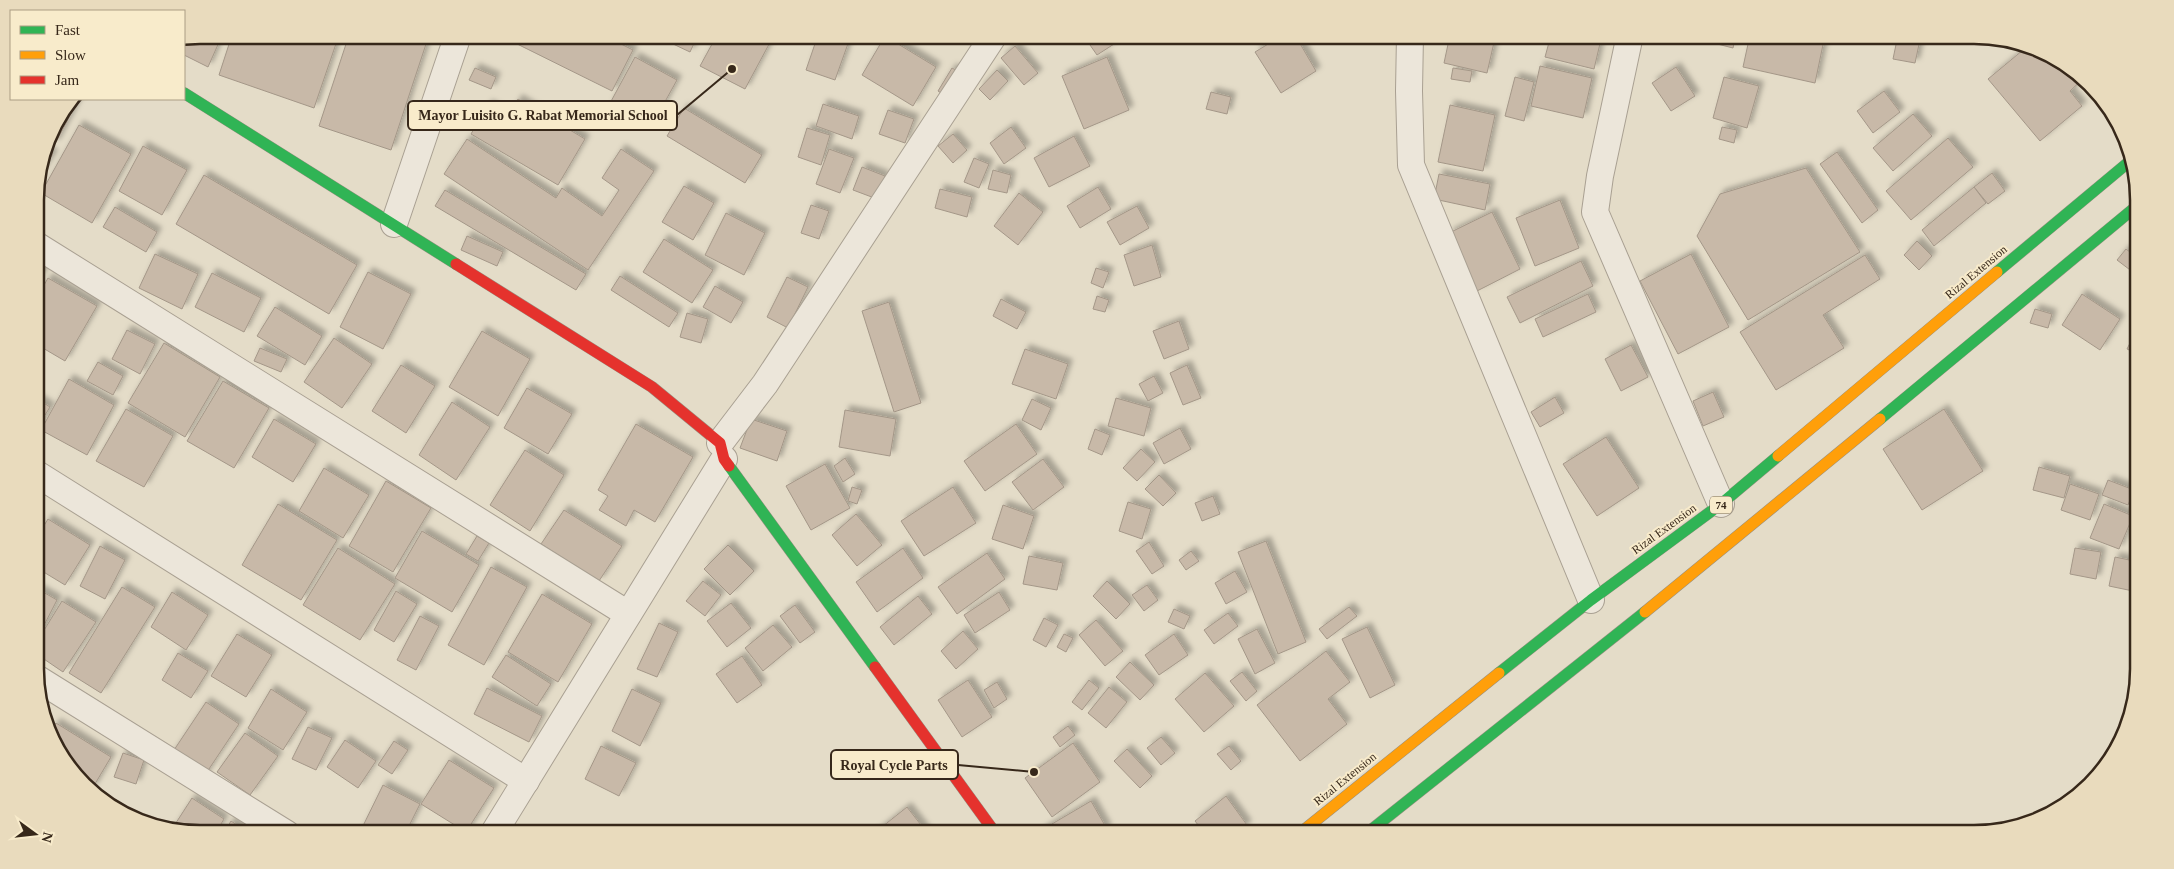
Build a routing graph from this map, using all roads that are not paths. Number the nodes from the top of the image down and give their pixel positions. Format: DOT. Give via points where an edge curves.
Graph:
graph roads {
  1 [pos="455,44"];
  2 [pos="988,44"];
  3 [pos="1410,44"];
  4 [pos="1628,44"];
  5 [pos="185,95"];
  6 [pos="2126,164"];
  7 [pos="2130,212"];
  8 [pos="394,224"];
  9 [pos="44,250"];
  10 [pos="722,451"];
  11 [pos="44,478"];
  12 [pos="1721,504"];
  13 [pos="1591,600"];
  14 [pos="628,614"];
  15 [pos="45,683"];
  16 [pos="526,781"];
  17 [pos="273,825"];
  18 [pos="499,825"];
  19 [pos="990,825"];
  20 [pos="1310,825"];
  21 [pos="1377,825"];
  1 -- 8 [label="street"];
  2 -- 10 [label="street"];
  3 -- 13 [label="street" via="1411,164"];
  4 -- 12 [label="street" via="1595,212"];
  5 -- 8 [label="main road"];
  6 -- 12 [label="main road, Rizal Extension / 74"];
  7 -- 21 [label="main road" via="1742,534"];
  8 -- 10 [label="main road" via="652,387"];
  9 -- 14 [label="street"];
  10 -- 14 [label="street"];
  10 -- 19 [label="main road"];
  11 -- 16 [label="street"];
  12 -- 13 [label="main road, Rizal Extension / 74"];
  13 -- 20 [label="main road, Rizal Extension / 74"];
  14 -- 16 [label="street"];
  15 -- 17 [label="street"];
  16 -- 18 [label="street"];
}
